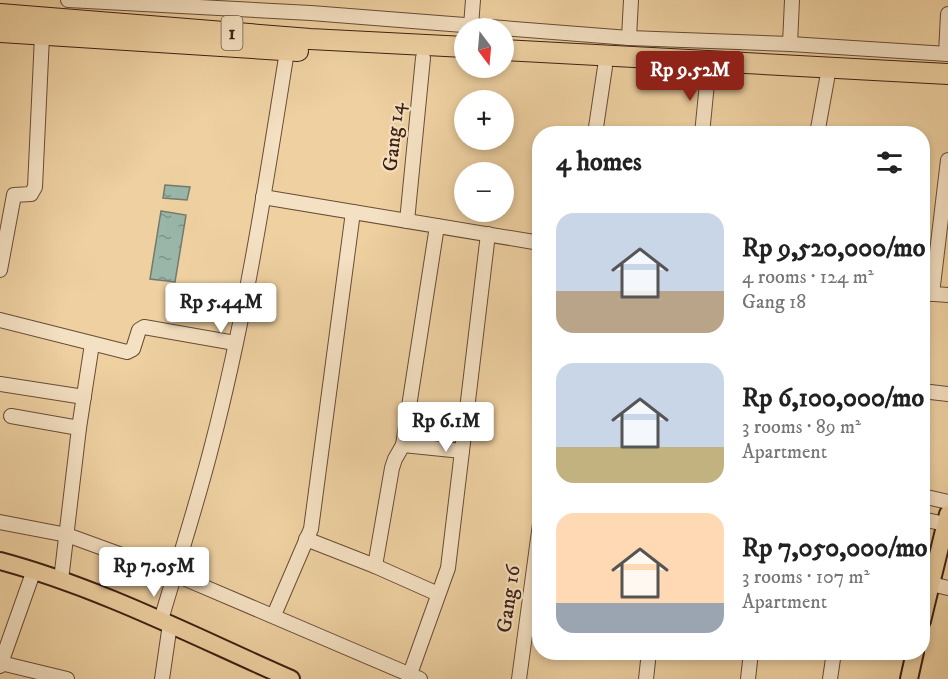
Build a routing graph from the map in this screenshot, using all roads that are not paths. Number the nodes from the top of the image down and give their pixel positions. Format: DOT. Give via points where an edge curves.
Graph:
graph roads {
  1 [pos="68,0"];
  2 [pos="473,0"];
  3 [pos="631,0"];
  4 [pos="792,0"];
  5 [pos="150,2"];
  6 [pos="311,7"];
  7 [pos="0,14"];
  8 [pos="948,14"];
  9 [pos="472,18"];
  10 [pos="454,24"];
  11 [pos="514,29"];
  12 [pos="0,32"];
  13 [pos="42,36"];
  14 [pos="629,38"];
  15 [pos="790,44"];
  16 [pos="337,47"];
  17 [pos="454,47"];
  18 [pos="365,48"];
  19 [pos="287,51"];
  20 [pos="514,51"];
  21 [pos="947,54"];
  22 [pos="423,58"];
  23 [pos="454,59"];
  24 [pos="514,63"];
  25 [pos="605,68"];
  26 [pos="708,73"];
  27 [pos="948,74"];
  28 [pos="827,79"];
  29 [pos="948,85"];
  30 [pos="596,126"];
  31 [pos="703,126"];
  32 [pos="818,126"];
  33 [pos="948,160"];
  34 [pos="263,197"];
  35 [pos="353,212"];
  36 [pos="407,221"];
  37 [pos="437,226"];
  38 [pos="488,234"];
  39 [pos="532,242"];
  40 [pos="0,270"];
  41 [pos="930,274"];
  42 [pos="930,293"];
  43 [pos="948,295"];
  44 [pos="0,320"];
  45 [pos="235,343"];
  46 [pos="92,344"];
  47 [pos="0,384"];
  48 [pos="930,392"];
  49 [pos="948,394"];
  50 [pos="84,397"];
  51 [pos="11,416"];
  52 [pos="78,428"];
  53 [pos="403,445"];
  54 [pos="462,451"];
  55 [pos="930,498"];
  56 [pos="948,501"];
  57 [pos="930,519"];
  58 [pos="947,519"];
  59 [pos="0,522"];
  60 [pos="67,536"];
  61 [pos="306,539"];
  62 [pos="0,561"];
  63 [pos="375,566"];
  64 [pos="34,570"];
  65 [pos="174,574"];
  66 [pos="61,580"];
  67 [pos="933,590"];
  68 [pos="438,594"];
  69 [pos="532,596"];
  70 [pos="274,615"];
  71 [pos="165,622"];
  72 [pos="3,649"];
  73 [pos="648,660"];
  74 [pos="750,660"];
  75 [pos="833,660"];
  76 [pos="913,660"];
  77 [pos="0,665"];
  78 [pos="415,676"];
  79 [pos="67,679"];
  80 [pos="162,679"];
  81 [pos="291,679"];
  82 [pos="519,679"];
  83 [pos="646,679"];
  84 [pos="748,679"];
  85 [pos="830,679"];
  86 [pos="909,679"];
  1 -- 5 [label="street"];
  2 -- 9 [label="street"];
  3 -- 14 [label="street"];
  4 -- 15 [label="street"];
  5 -- 6 [label="street"];
  6 -- 10 [label="street"];
  7 -- 16 [label="highway, 1"];
  8 -- 21 [label="street"];
  11 -- 14 [label="street"];
  12 -- 13 [label="highway, 1"];
  13 -- 19 [label="highway, 1"];
  13 -- 40 [label="street" via="35,187 32,194 14,195"];
  14 -- 15 [label="street"];
  15 -- 21 [label="street"];
  16 -- 18 [label="highway, 1"];
  16 -- 19 [label="highway, 1"];
  17 -- 18 [label="highway, 1"];
  18 -- 22 [label="highway, 1"];
  19 -- 34 [label="street"];
  20 -- 27 [label="highway"];
  22 -- 23 [label="highway, 1"];
  22 -- 36 [label="street, Gang 14"];
  24 -- 25 [label="highway"];
  25 -- 26 [label="highway"];
  25 -- 30 [label="street"];
  26 -- 28 [label="highway"];
  26 -- 31 [label="street"];
  28 -- 29 [label="highway"];
  28 -- 32 [label="street"];
  33 -- 41 [label="street"];
  34 -- 35 [label="street"];
  34 -- 45 [label="street"];
  35 -- 36 [label="street"];
  35 -- 61 [label="street"];
  36 -- 37 [label="street"];
  37 -- 38 [label="street"];
  37 -- 53 [label="street"];
  38 -- 39 [label="street"];
  38 -- 54 [label="street"];
  42 -- 43 [label="street"];
  44 -- 46 [label="street"];
  45 -- 46 [label="street" via="146,326 139,330 130,352"];
  45 -- 65 [label="street" via="212,445"];
  46 -- 50 [label="street"];
  47 -- 50 [label="street"];
  48 -- 49 [label="street"];
  50 -- 52 [label="street"];
  51 -- 52 [label="street"];
  52 -- 60 [label="street"];
  53 -- 54 [label="street"];
  53 -- 63 [label="street" via="394,459"];
  54 -- 68 [label="street" via="448,568"];
  55 -- 56 [label="street"];
  57 -- 58 [label="street"];
  58 -- 67 [label="main road"];
  59 -- 60 [label="street"];
  60 -- 65 [label="street"];
  60 -- 66 [label="street"];
  61 -- 63 [label="street"];
  61 -- 70 [label="street"];
  62 -- 64 [label="main road"];
  63 -- 68 [label="street"];
  64 -- 66 [label="main road"];
  64 -- 72 [label="street"];
  65 -- 70 [label="street"];
  65 -- 71 [label="street"];
  66 -- 71 [label="main road"];
  68 -- 78 [label="street"];
  69 -- 82 [label="street, Gang 16"];
  70 -- 78 [label="street"];
  71 -- 80 [label="street"];
  71 -- 81 [label="main road"];
  72 -- 77 [label="street"];
  73 -- 83 [label="street"];
  74 -- 84 [label="street"];
  75 -- 85 [label="street"];
  76 -- 86 [label="main road"];
  77 -- 79 [label="street"];
}
